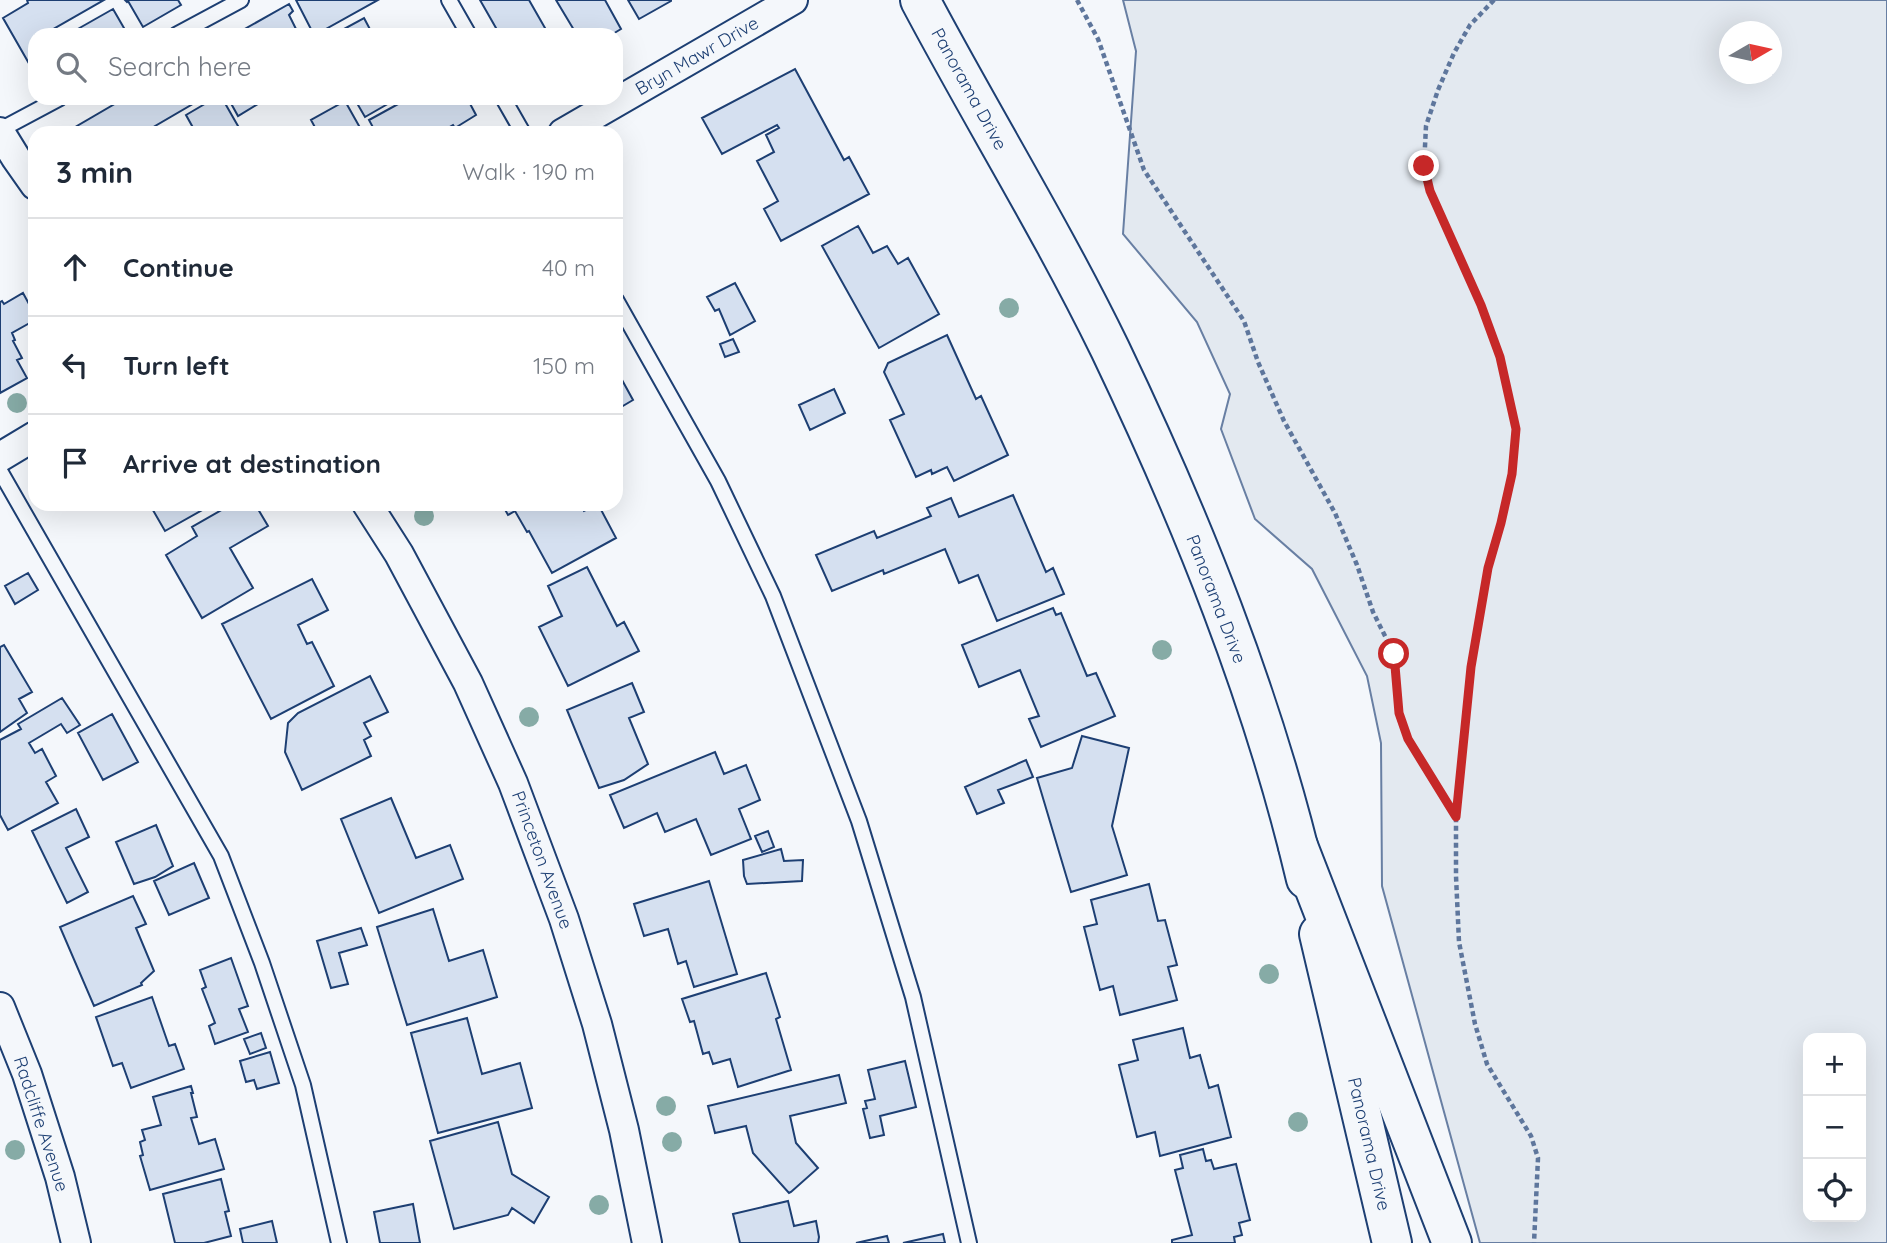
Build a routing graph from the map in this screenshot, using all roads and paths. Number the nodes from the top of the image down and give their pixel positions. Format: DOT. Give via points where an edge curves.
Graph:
graph roads {
  1 [pos="241,0"];
  2 [pos="449,0"];
  3 [pos="793,0"];
  4 [pos="920,0"];
  5 [pos="1077,0"];
  6 [pos="1494,0"];
  7 [pos="189,28"];
  8 [pos="465,28"];
  9 [pos="623,98"];
  10 [pos="47,105"];
  11 [pos="507,105"];
  12 [pos="611,105"];
  13 [pos="519,126"];
  14 [pos="575,126"];
  15 [pos="0,131"];
  16 [pos="28,176"];
  17 [pos="623,312"];
  18 [pos="28,440"];
  19 [pos="0,457"];
  20 [pos="0,471"];
  21 [pos="371,511"];
  22 [pos="1456,817"];
  23 [pos="1298,846"];
  24 [pos="0,1007"];
  25 [pos="76,1243"];
  26 [pos="339,1243"];
  27 [pos="647,1243"];
  28 [pos="969,1243"];
  29 [pos="1392,1243"];
  30 [pos="1452,1243"];
  31 [pos="1534,1243"];
  1 -- 7 [label="lane"];
  2 -- 8 [label="lane"];
  3 -- 9 [label="street, Bryn Mawr Drive"];
  4 -- 23 [label="main road, Panorama Drive" via="1059,251 1158,454 1257,708"];
  5 -- 22 [label="path" via="1098,39 1143,170 1244,321 1284,421 1335,513 1394,654 1399,713 1408,739"];
  6 -- 22 [label="path" via="1470,25 1438,90 1426,126 1424,166 1430,191 1500,357 1516,429 1512,474 1488,568 1471,667"];
  10 -- 15 [label="lane"];
  11 -- 13 [label="lane"];
  12 -- 14 [label="street, Bryn Mawr Drive"];
  15 -- 16 [label="street"];
  17 -- 28 [label="lane" via="718,481 773,596 859,821 913,997"];
  18 -- 19 [label="street"];
  20 -- 26 [label="lane" via="221,856 303,1085"];
  21 -- 27 [label="street, Princeton Avenue" via="467,683 513,783 565,919 624,1130"];
  22 -- 31 [label="path" via="1459,942 1487,1064 1531,1136 1538,1158"];
  23 -- 29 [label="main road, Panorama Drive"];
  23 -- 30 [label="main road"];
  24 -- 25 [label="street, Radcliffe Avenue" via="60,1177"];
}
